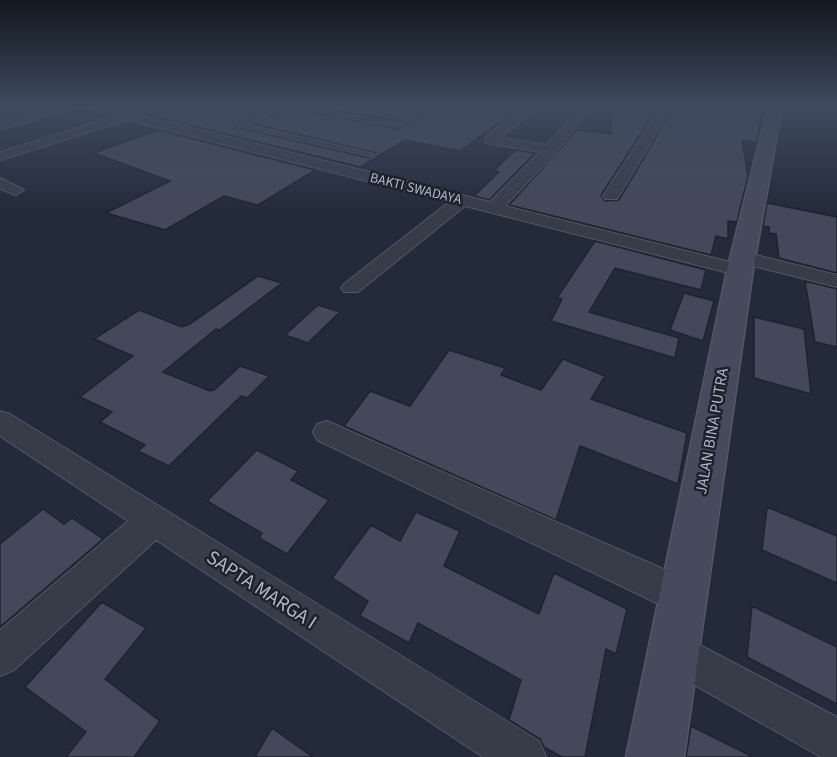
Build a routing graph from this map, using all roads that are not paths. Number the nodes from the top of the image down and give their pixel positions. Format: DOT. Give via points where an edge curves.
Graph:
graph roads {
  1 [pos="44,142"];
  2 [pos="233,142"];
  3 [pos="316,142"];
  4 [pos="505,142"];
  5 [pos="556,142"];
  6 [pos="644,142"];
  7 [pos="768,142"];
  8 [pos="550,150"];
  9 [pos="370,154"];
  10 [pos="0,156"];
  11 [pos="0,183"];
  12 [pos="16,190"];
  13 [pos="611,196"];
  14 [pos="462,200"];
  15 [pos="494,207"];
  16 [pos="742,264"];
  17 [pos="837,281"];
  18 [pos="351,288"];
  19 [pos="0,422"];
  20 [pos="327,432"];
  21 [pos="153,521"];
  22 [pos="682,596"];
  23 [pos="675,652"];
  24 [pos="0,656"];
  25 [pos="837,741"];
  26 [pos="523,757"];
  27 [pos="655,757"];
  1 -- 10 [label="street"];
  2 -- 14 [label="street, BAKTI SWADAYA"];
  3 -- 9 [label="lane"];
  4 -- 8 [label="street"];
  5 -- 8 [label="street"];
  6 -- 13 [label="street"];
  7 -- 16 [label="street, JALAN BINA PUTRA"];
  8 -- 15 [label="street"];
  11 -- 12 [label="street"];
  14 -- 15 [label="street, BAKTI SWADAYA"];
  14 -- 18 [label="street"];
  15 -- 16 [label="street, BAKTI SWADAYA"];
  16 -- 17 [label="street, BAKTI SWADAYA"];
  16 -- 22 [label="street, JALAN BINA PUTRA"];
  19 -- 21 [label="street, SAPTA MARGA I"];
  20 -- 22 [label="street"];
  21 -- 24 [label="street"];
  21 -- 26 [label="street, SAPTA MARGA I"];
  22 -- 23 [label="street, JALAN BINA PUTRA"];
  23 -- 25 [label="street"];
  23 -- 27 [label="street, JALAN BINA PUTRA"];
}
